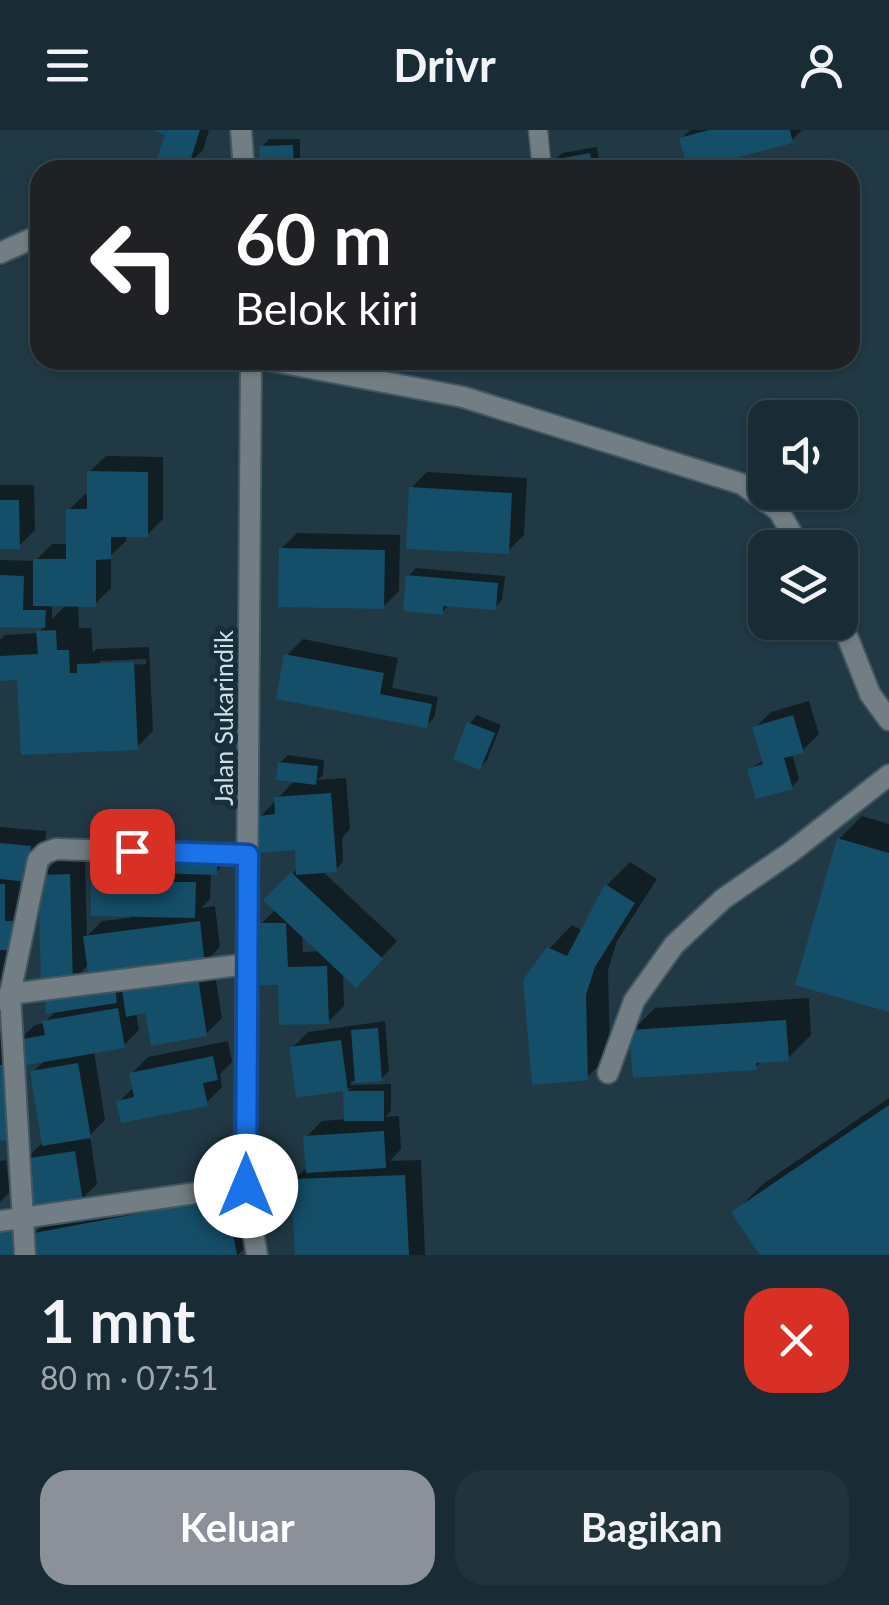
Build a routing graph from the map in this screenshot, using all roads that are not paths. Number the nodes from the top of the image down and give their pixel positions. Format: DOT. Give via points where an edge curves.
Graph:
graph roads {
  1 [pos="242,130"];
  2 [pos="538,130"];
  3 [pos="244,160"];
  4 [pos="541,160"];
  5 [pos="30,240"];
  6 [pos="0,253"];
  7 [pos="251,370"];
  8 [pos="319,370"];
  9 [pos="790,530"];
  10 [pos="852,640"];
  11 [pos="880,694"];
  12 [pos="889,720"];
  13 [pos="889,775"];
  14 [pos="248,855"];
  15 [pos="247,964"];
  16 [pos="5,998"];
  17 [pos="608,1074"];
  18 [pos="246,1186"];
  19 [pos="11,1221"];
  20 [pos="25,1255"];
  21 [pos="257,1255"];
  1 -- 3 [label="street"];
  2 -- 4 [label="lane"];
  5 -- 6 [label="street"];
  7 -- 14 [label="street, Jalan Sukarindik"];
  8 -- 9 [label="street" via="462,398 742,484 779,511"];
  10 -- 11 [label="street"];
  11 -- 12 [label="street"];
  13 -- 17 [label="street" via="723,899 674,945 634,1001"];
  14 -- 15 [label="street, Jalan Sukarindik"];
  14 -- 16 [label="street" via="45,852"];
  15 -- 16 [label="street"];
  15 -- 18 [label="street, Jalan Sukarindik"];
  16 -- 19 [label="street"];
  18 -- 19 [label="street"];
  18 -- 21 [label="street, Jalan Sukarindik"];
  19 -- 20 [label="street"];
}
